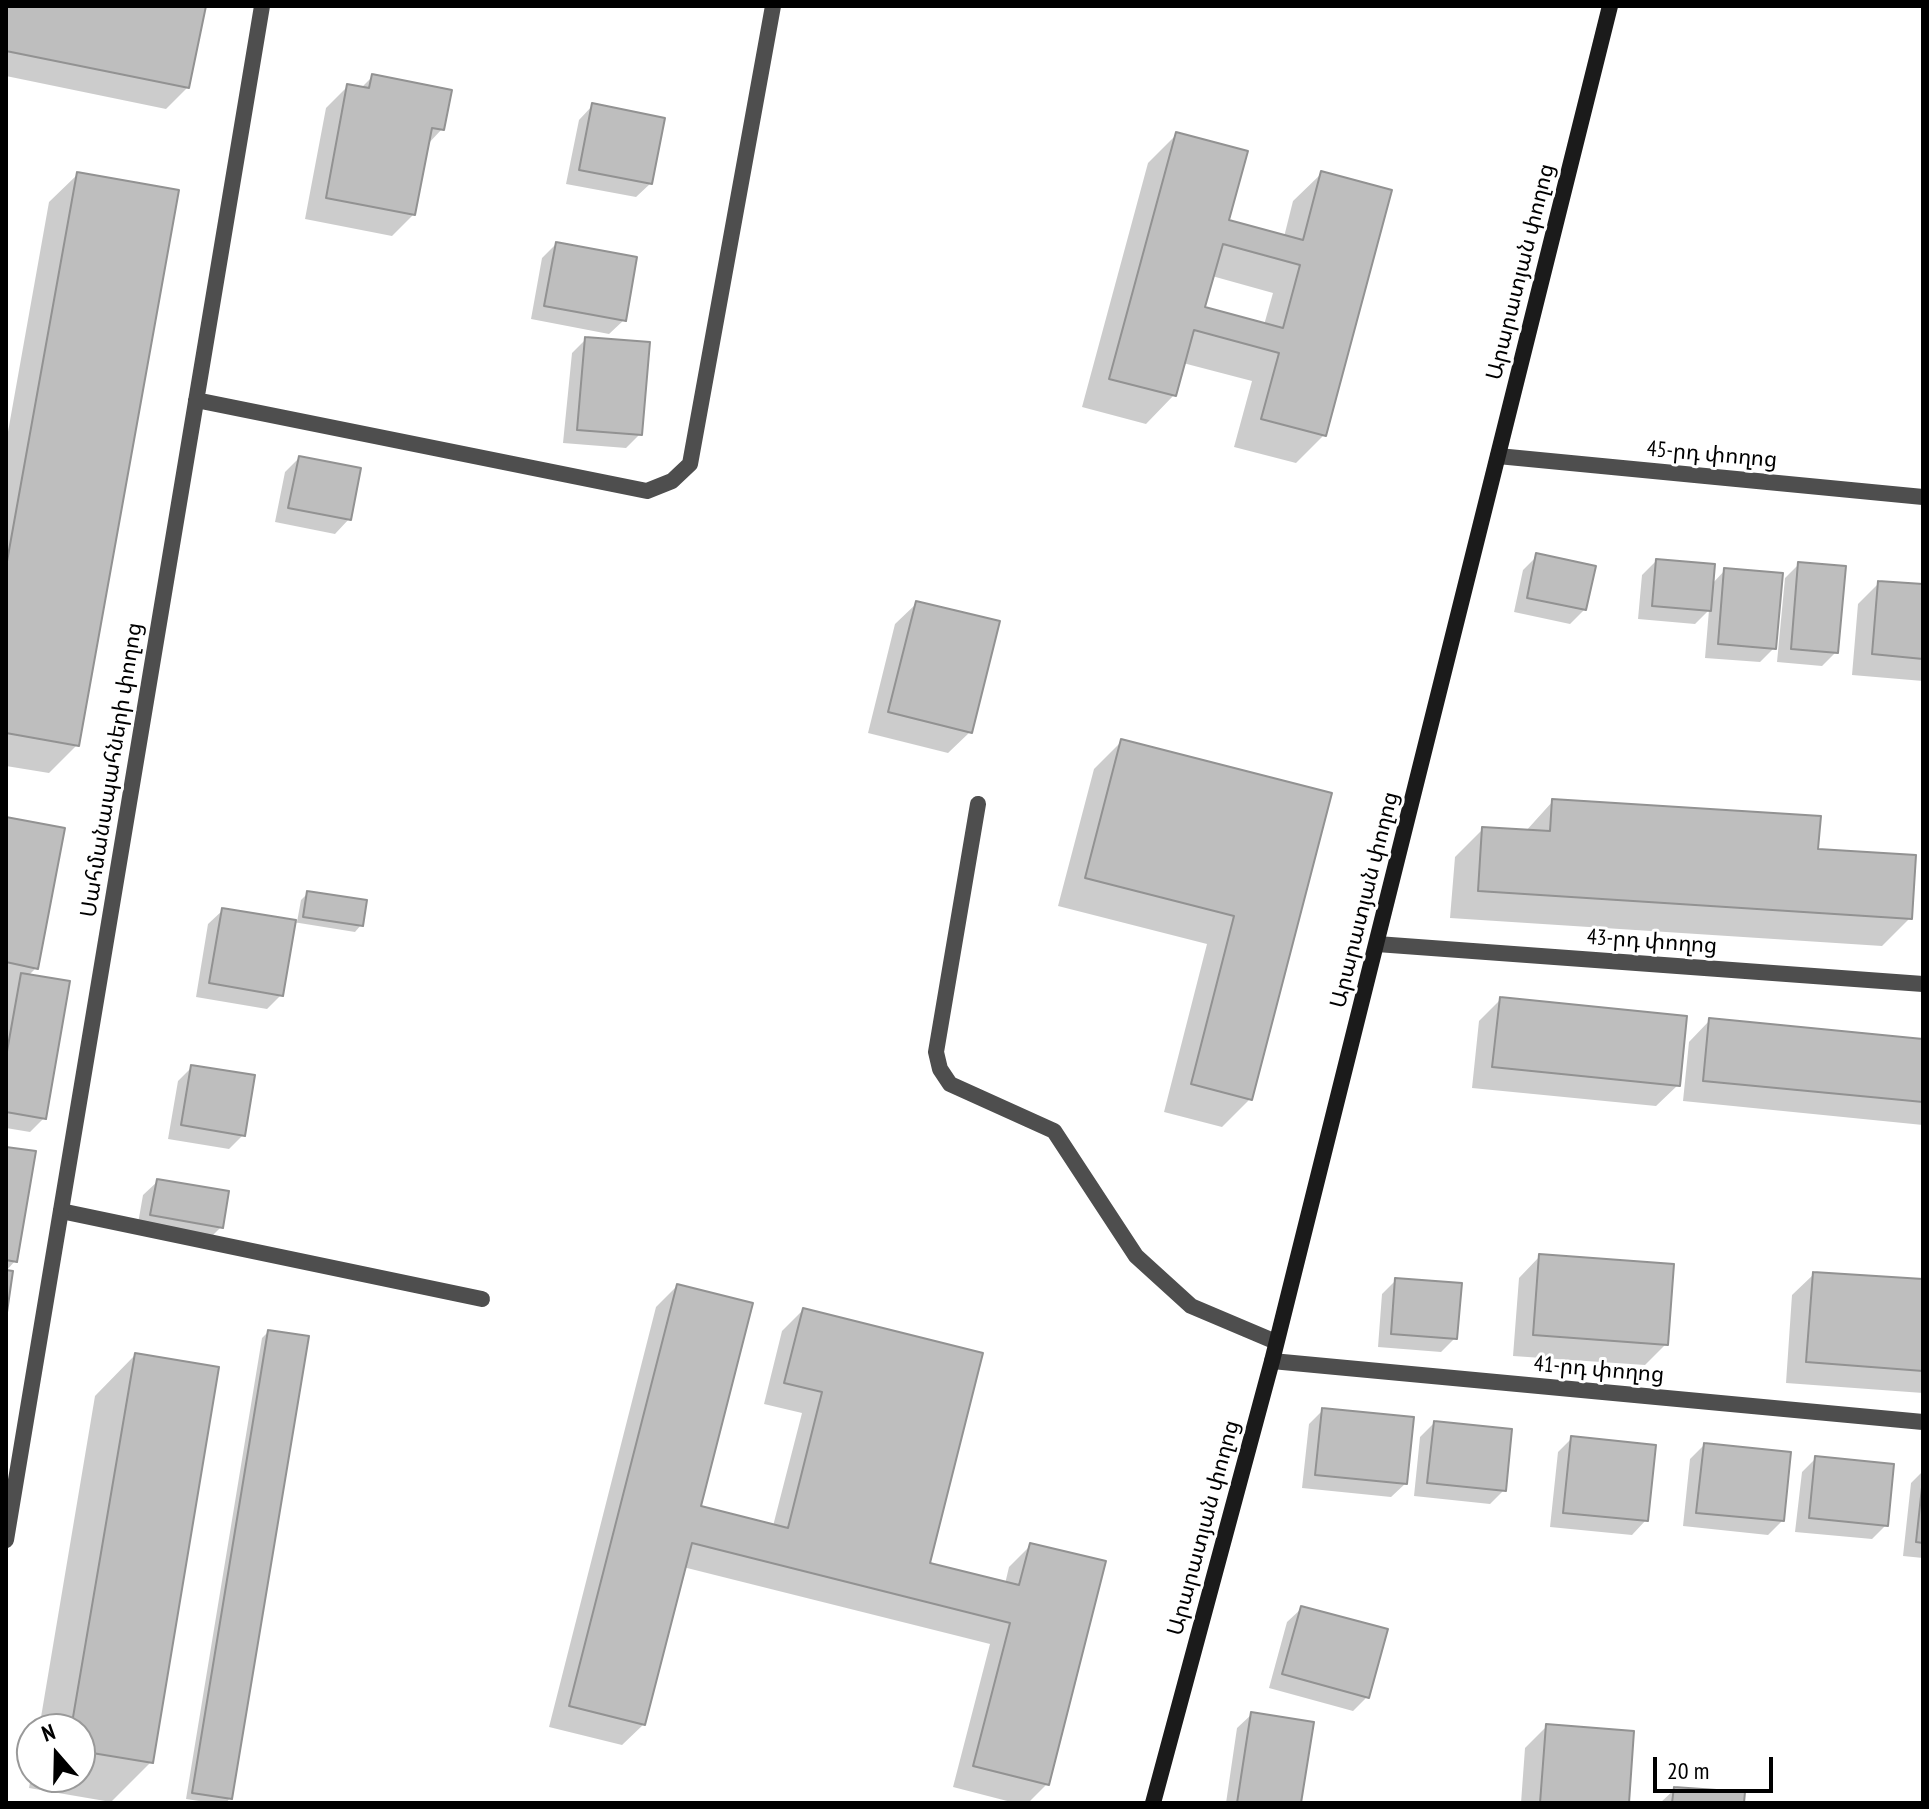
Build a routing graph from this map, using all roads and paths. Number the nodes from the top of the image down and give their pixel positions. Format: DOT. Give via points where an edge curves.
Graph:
graph roads {
  1 [pos="262,6"];
  2 [pos="773,6"];
  3 [pos="1610,6"];
  4 [pos="196,400"];
  5 [pos="1498,456"];
  6 [pos="1923,497"];
  7 [pos="978,804"];
  8 [pos="1377,944"];
  9 [pos="1923,984"];
  10 [pos="61,1211"];
  11 [pos="482,1299"];
  12 [pos="1276,1342"];
  13 [pos="1272,1361"];
  14 [pos="1923,1422"];
  15 [pos="6,1540"];
  16 [pos="1153,1803"];
  1 -- 4 [label="street, Սահմանապահների փողոց"];
  2 -- 4 [label="street" via="690,464 672,481 647,491"];
  3 -- 5 [label="main road, Արարատյան փողոց"];
  4 -- 10 [label="street, Սահմանապահների փողոց"];
  5 -- 6 [label="street, 45-րդ փողոց"];
  5 -- 8 [label="main road, Արարատյան փողոց"];
  7 -- 12 [label="street" via="936,1052 940,1069 950,1084 1054,1131 1136,1256 1191,1306"];
  8 -- 9 [label="street, 43-րդ փողոց"];
  8 -- 12 [label="main road, Արարատյան փողոց"];
  10 -- 11 [label="street"];
  10 -- 15 [label="street, Սահմանապահների փողոց"];
  12 -- 13 [label="main road, Արարատյան փողոց"];
  13 -- 14 [label="street, 41-րդ փողոց"];
  13 -- 16 [label="main road, Արարատյան փողոց"];
}
